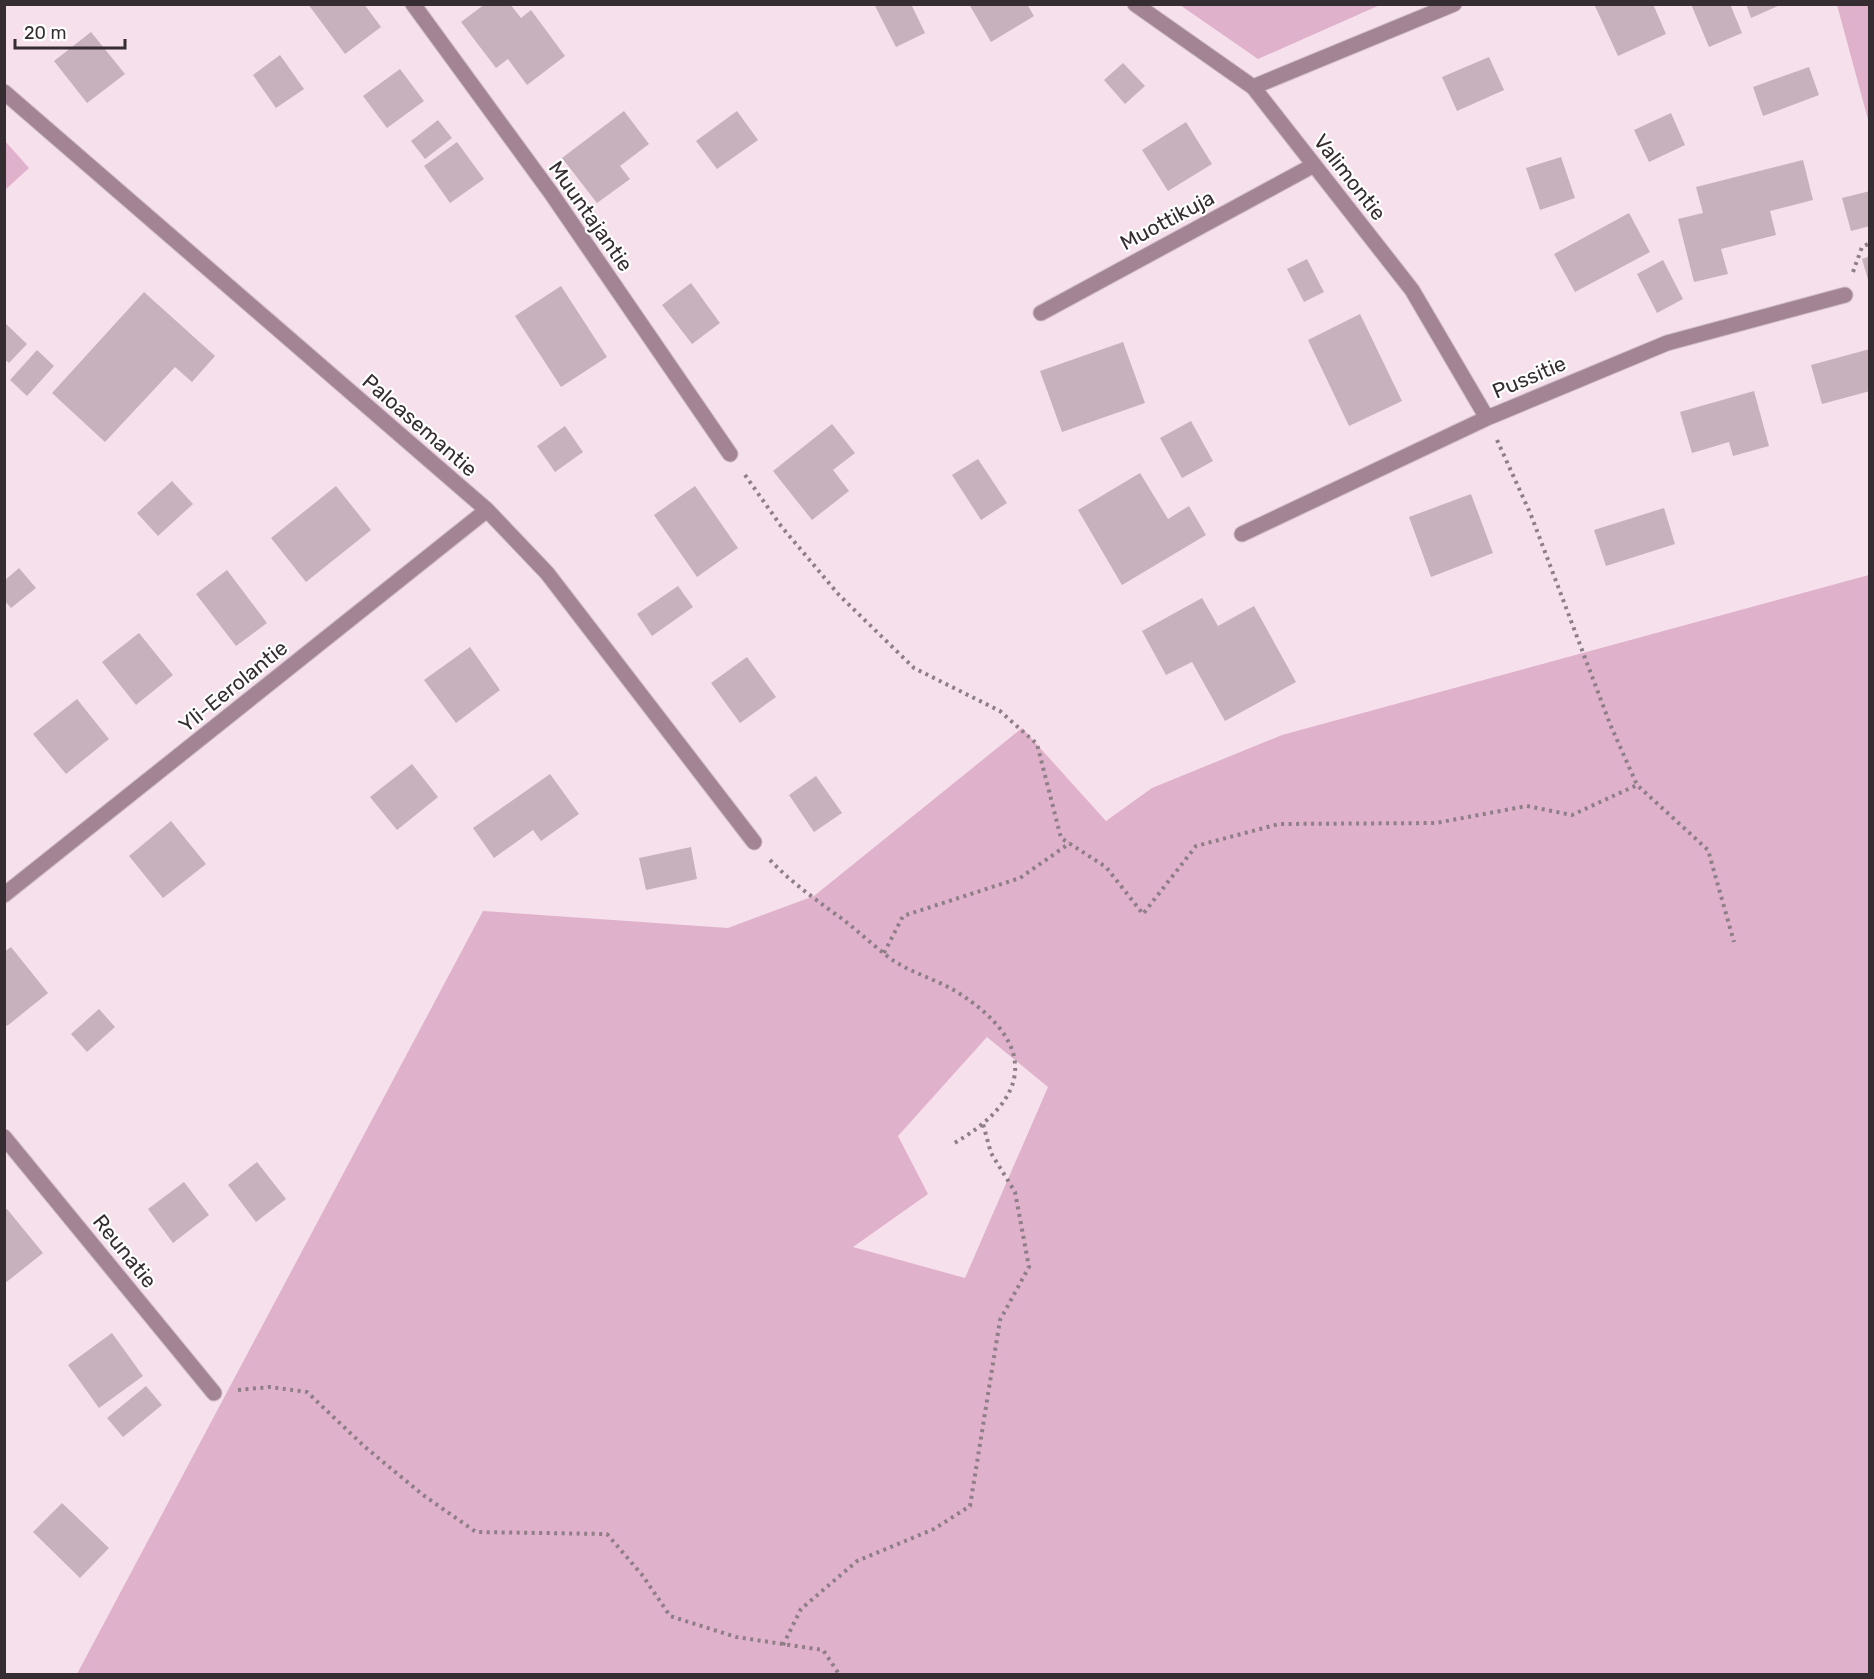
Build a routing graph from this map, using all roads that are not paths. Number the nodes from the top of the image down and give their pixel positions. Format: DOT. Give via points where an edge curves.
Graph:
graph roads {
  1 [pos="414,4"];
  2 [pos="1136,4"];
  3 [pos="1454,4"];
  4 [pos="1253,87"];
  5 [pos="4,92"];
  6 [pos="1314,165"];
  7 [pos="1845,295"];
  8 [pos="1041,313"];
  9 [pos="1487,418"];
  10 [pos="730,454"];
  11 [pos="487,510"];
  12 [pos="1242,534"];
  13 [pos="753,842"];
  14 [pos="4,895"];
  15 [pos="4,1137"];
  16 [pos="214,1393"];
  1 -- 10 [label="street, Muuntajantie" via="551,193"];
  2 -- 4 [label="street, Valimontie"];
  3 -- 4 [label="street"];
  4 -- 6 [label="street, Valimontie"];
  5 -- 11 [label="street, Paloasemantie"];
  6 -- 8 [label="street, Muottikuja"];
  6 -- 9 [label="street, Valimontie" via="1412,290"];
  7 -- 9 [label="street, Pussitie" via="1666,343"];
  9 -- 12 [label="street, Pussitie"];
  11 -- 13 [label="street, Paloasemantie" via="547,573"];
  11 -- 14 [label="street, Yli-Eerolantie"];
  15 -- 16 [label="street, Reunatie"];
}
